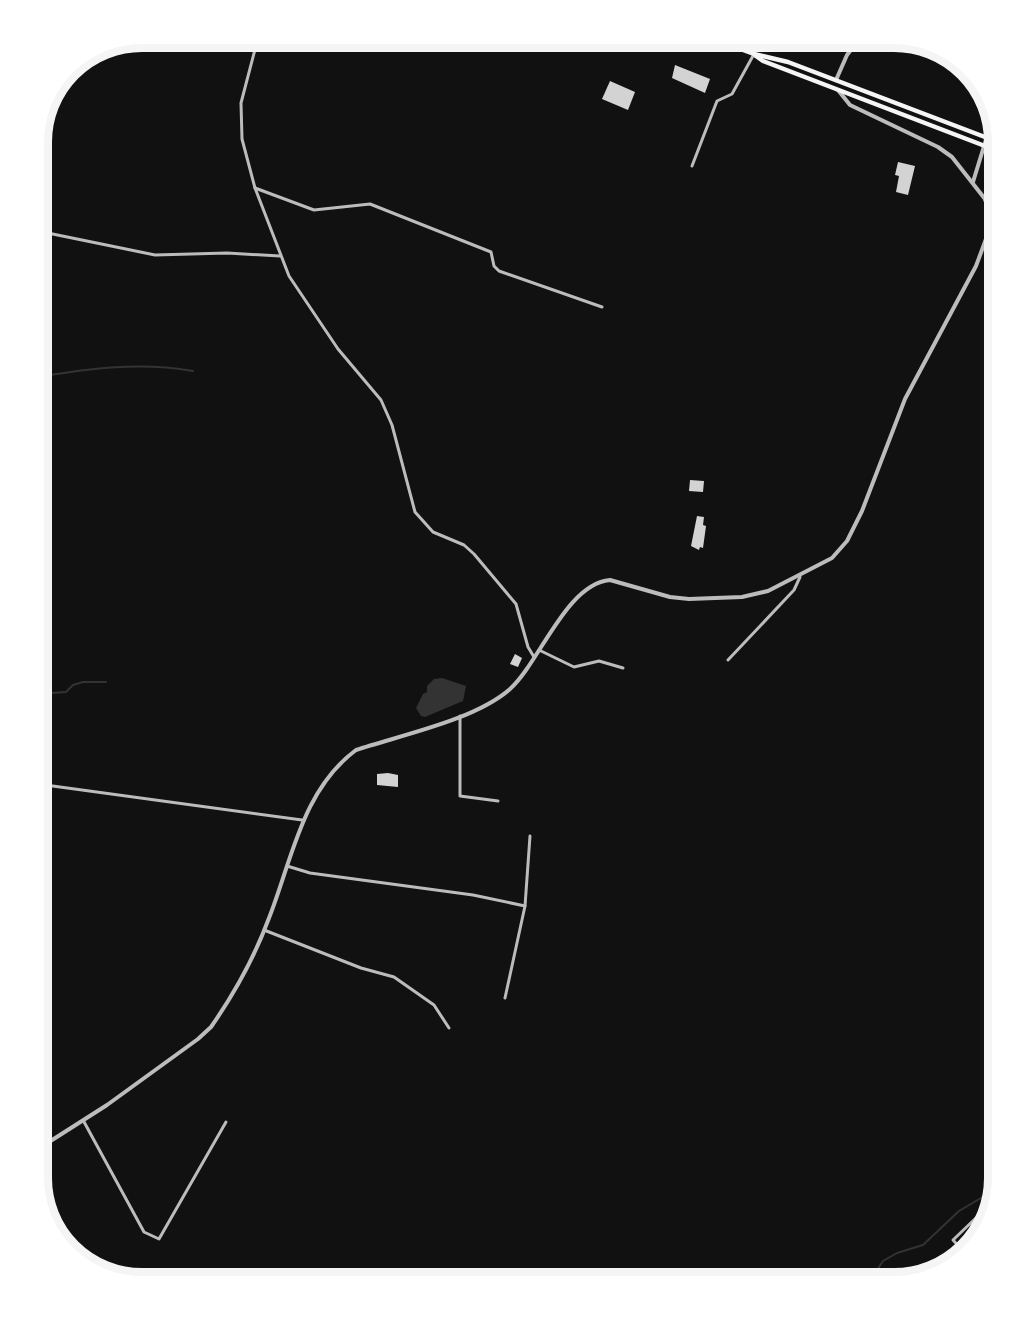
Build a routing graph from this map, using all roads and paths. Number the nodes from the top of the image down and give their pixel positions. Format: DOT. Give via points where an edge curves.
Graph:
graph roads {
  1 [pos="256,48"];
  2 [pos="738,48"];
  3 [pos="852,48"];
  4 [pos="754,54"];
  5 [pos="836,80"];
  6 [pos="838,90"];
  7 [pos="988,136"];
  8 [pos="988,138"];
  9 [pos="988,147"];
  10 [pos="693,166"];
  11 [pos="973,183"];
  12 [pos="255,188"];
  13 [pos="988,198"];
  14 [pos="985,199"];
  15 [pos="988,218"];
  16 [pos="988,227"];
  17 [pos="48,233"];
  18 [pos="280,256"];
  19 [pos="602,306"];
  20 [pos="800,577"];
  21 [pos="539,650"];
  22 [pos="534,657"];
  23 [pos="728,660"];
  24 [pos="623,668"];
  25 [pos="460,716"];
  26 [pos="48,785"];
  27 [pos="498,801"];
  28 [pos="302,820"];
  29 [pos="530,836"];
  30 [pos="287,866"];
  31 [pos="525,906"];
  32 [pos="264,930"];
  33 [pos="505,998"];
  34 [pos="449,1028"];
  35 [pos="82,1120"];
  36 [pos="226,1122"];
  37 [pos="48,1142"];
  38 [pos="980,1215"];
  39 [pos="958,1246"];
  1 -- 12 [label="street" via="239,117"];
  2 -- 4 [label="main road"];
  3 -- 5 [label="street"];
  4 -- 5 [label="main road"];
  4 -- 6 [label="main road"];
  4 -- 10 [label="street" via="732,94 717,101"];
  5 -- 8 [label="main road"];
  6 -- 9 [label="main road"];
  6 -- 11 [label="street" via="850,105 938,147 962,167"];
  7 -- 11 [label="street"];
  11 -- 14 [label="street"];
  12 -- 18 [label="street"];
  12 -- 19 [label="street" via="314,210 370,204 491,252 494,267 499,271"];
  13 -- 14 [label="street"];
  14 -- 15 [label="street"];
  16 -- 20 [label="street" via="976,266 905,399 847,541 832,558"];
  17 -- 18 [label="street" via="154,255"];
  18 -- 22 [label="street" via="301,298 381,400 392,425 415,512 433,532 464,545 474,554 516,604"];
  20 -- 21 [label="street" via="751,595 715,599 670,597 610,580 600,581 572,604"];
  20 -- 23 [label="street" via="795,590"];
  21 -- 22 [label="street"];
  21 -- 24 [label="street" via="568,666 599,661"];
  22 -- 25 [label="street" via="511,688"];
  25 -- 27 [label="street" via="460,796"];
  25 -- 28 [label="street" via="356,750 335,770"];
  26 -- 28 [label="street"];
  28 -- 30 [label="street"];
  29 -- 31 [label="street"];
  30 -- 31 [label="street" via="310,873"];
  30 -- 32 [label="street"];
  31 -- 33 [label="street"];
  32 -- 34 [label="street" via="394,977 434,1005"];
  32 -- 35 [label="street" via="211,1027"];
  35 -- 36 [label="street" via="144,1232 159,1239"];
  35 -- 37 [label="street"];
  38 -- 39 [label="street" via="953,1240"];
}
